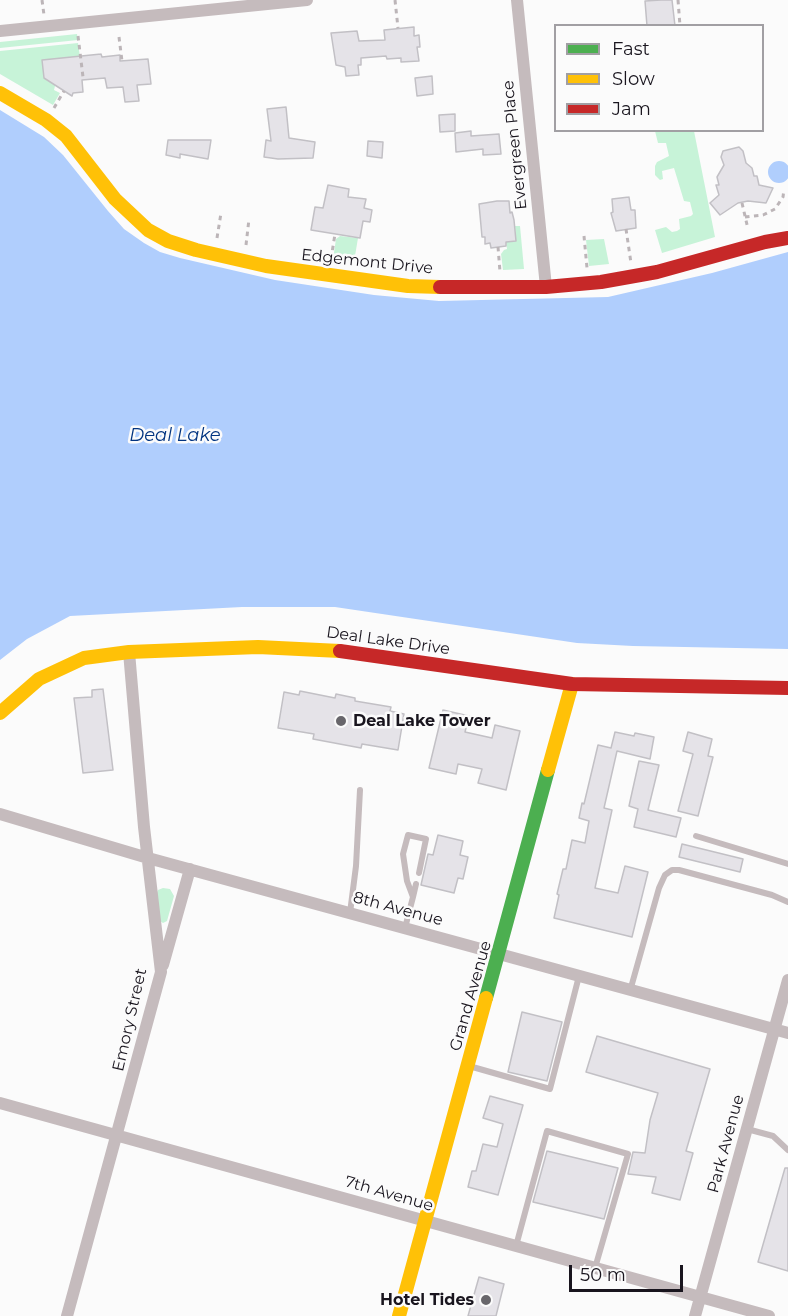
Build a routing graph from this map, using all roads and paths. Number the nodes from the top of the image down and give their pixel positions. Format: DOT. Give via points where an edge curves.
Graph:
graph roads {
  1 [pos="307,0"];
  2 [pos="395,0"];
  3 [pos="517,0"];
  4 [pos="678,0"];
  5 [pos="271,2"];
  6 [pos="679,24"];
  7 [pos="399,28"];
  8 [pos="0,31"];
  9 [pos="78,34"];
  10 [pos="119,37"];
  11 [pos="122,61"];
  12 [pos="83,77"];
  13 [pos="64,91"];
  14 [pos="0,93"];
  15 [pos="56,105"];
  16 [pos="784,189"];
  17 [pos="742,203"];
  18 [pos="221,213"];
  19 [pos="745,217"];
  20 [pos="249,219"];
  21 [pos="626,229"];
  22 [pos="748,229"];
  23 [pos="335,234"];
  24 [pos="584,236"];
  25 [pos="217,238"];
  26 [pos="788,238"];
  27 [pos="246,245"];
  28 [pos="498,247"];
  29 [pos="630,259"];
  30 [pos="331,263"];
  31 [pos="587,264"];
  32 [pos="501,275"];
  33 [pos="546,287"];
  34 [pos="129,652"];
  35 [pos="572,684"];
  36 [pos="788,688"];
  37 [pos="0,713"];
  38 [pos="360,790"];
  39 [pos="0,814"];
  40 [pos="696,837"];
  41 [pos="148,858"];
  42 [pos="788,864"];
  43 [pos="190,869"];
  44 [pos="419,873"];
  45 [pos="416,884"];
  46 [pos="413,897"];
  47 [pos="788,902"];
  48 [pos="350,913"];
  49 [pos="405,928"];
  50 [pos="500,955"];
  51 [pos="160,972"];
  52 [pos="579,976"];
  53 [pos="788,980"];
  54 [pos="630,991"];
  55 [pos="774,1029"];
  56 [pos="788,1033"];
  57 [pos="468,1065"];
  58 [pos="0,1102"];
  59 [pos="747,1129"];
  60 [pos="118,1135"];
  61 [pos="788,1150"];
  62 [pos="426,1221"];
  63 [pos="516,1246"];
  64 [pos="595,1268"];
  65 [pos="700,1296"];
  66 [pos="67,1316"];
  67 [pos="399,1316"];
  68 [pos="695,1316"];
  69 [pos="769,1316"];
  1 -- 5 [label="street"];
  2 -- 7 [label="path"];
  3 -- 33 [label="street, Evergreen Place"];
  4 -- 6 [label="path"];
  5 -- 8 [label="street"];
  9 -- 12 [label="path"];
  10 -- 11 [label="path"];
  13 -- 15 [label="path"];
  14 -- 33 [label="street, Edgemont Drive" via="66,136 127,212 168,241 266,266 355,280 440,287"];
  16 -- 19 [label="path" via="775,209"];
  17 -- 19 [label="path"];
  18 -- 25 [label="path"];
  19 -- 22 [label="path"];
  20 -- 27 [label="path"];
  21 -- 29 [label="path"];
  23 -- 30 [label="path"];
  24 -- 31 [label="path"];
  26 -- 33 [label="street, Edgemont Drive" via="647,274"];
  28 -- 32 [label="path"];
  34 -- 35 [label="street, Deal Lake Drive" via="308,648"];
  34 -- 37 [label="street, Deal Lake Drive" via="72,662 39,679"];
  34 -- 41 [label="street, Emory Street"];
  35 -- 36 [label="street, Deal Lake Drive"];
  35 -- 50 [label="street, Grand Avenue"];
  38 -- 48 [label="lane"];
  39 -- 41 [label="street, 8th Avenue"];
  40 -- 42 [label="lane"];
  41 -- 43 [label="street, 8th Avenue"];
  41 -- 51 [label="street, Emory Street"];
  43 -- 48 [label="street, 8th Avenue"];
  43 -- 51 [label="street"];
  44 -- 46 [label="lane" via="426,839 408,835 403,854"];
  45 -- 46 [label="lane"];
  46 -- 49 [label="lane"];
  47 -- 54 [label="lane" via="772,894 672,870 659,888"];
  48 -- 49 [label="street, 8th Avenue"];
  49 -- 50 [label="street, 8th Avenue"];
  50 -- 52 [label="street, 8th Avenue"];
  50 -- 57 [label="street, Grand Avenue"];
  51 -- 60 [label="street, Emory Street"];
  52 -- 54 [label="street, 8th Avenue"];
  52 -- 57 [label="lane" via="550,1089"];
  53 -- 55 [label="street, Park Avenue"];
  54 -- 55 [label="street, 8th Avenue"];
  55 -- 56 [label="street, 8th Avenue"];
  55 -- 59 [label="street, Park Avenue"];
  57 -- 62 [label="street, Grand Avenue"];
  58 -- 60 [label="street, 7th Avenue"];
  59 -- 61 [label="lane" via="773,1136"];
  59 -- 65 [label="street, Park Avenue"];
  60 -- 62 [label="street, 7th Avenue"];
  60 -- 66 [label="street, Emory Street"];
  62 -- 63 [label="street, 7th Avenue"];
  62 -- 67 [label="street, Grand Avenue"];
  63 -- 64 [label="street, 7th Avenue"];
  63 -- 64 [label="lane" via="547,1131 559,1134 628,1154"];
  64 -- 65 [label="street, 7th Avenue"];
  65 -- 68 [label="street, Park Avenue"];
  65 -- 69 [label="street, 7th Avenue"];
}
